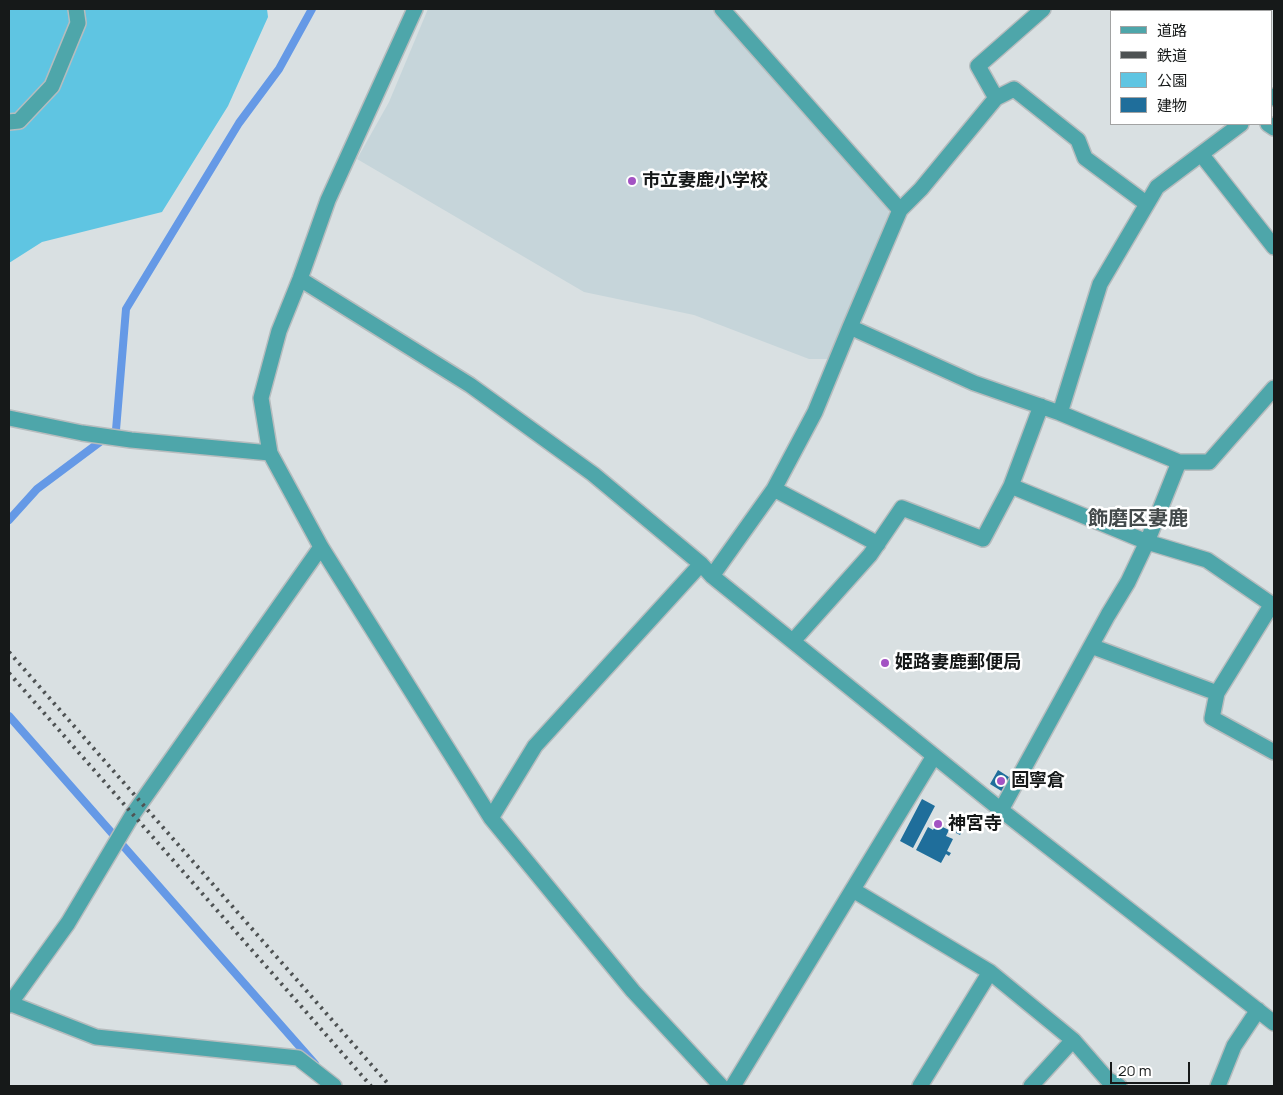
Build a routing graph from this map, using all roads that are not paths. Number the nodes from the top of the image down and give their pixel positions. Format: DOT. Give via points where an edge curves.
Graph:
graph roads {
  1 [pos="76,9"];
  2 [pos="415,9"];
  3 [pos="722,9"];
  4 [pos="1043,9"];
  5 [pos="996,98"];
  6 [pos="9,122"];
  7 [pos="1240,125"];
  8 [pos="1201,154"];
  9 [pos="1147,204"];
  10 [pos="900,210"];
  11 [pos="1274,247"];
  12 [pos="300,279"];
  13 [pos="850,327"];
  14 [pos="1274,388"];
  15 [pos="1041,406"];
  16 [pos="1060,413"];
  17 [pos="9,418"];
  18 [pos="270,453"];
  19 [pos="1180,462"];
  20 [pos="1011,486"];
  21 [pos="774,489"];
  22 [pos="1147,542"];
  23 [pos="878,544"];
  24 [pos="321,547"];
  25 [pos="701,564"];
  26 [pos="712,576"];
  27 [pos="1273,605"];
  28 [pos="793,641"];
  29 [pos="1091,646"];
  30 [pos="1217,693"];
  31 [pos="1274,752"];
  32 [pos="934,756"];
  33 [pos="1001,810"];
  34 [pos="491,818"];
  35 [pos="854,890"];
  36 [pos="990,972"];
  37 [pos="9,1004"];
  38 [pos="1269,1016"];
  39 [pos="1073,1040"];
  40 [pos="924,1085"];
  41 [pos="334,1086"];
  42 [pos="721,1086"];
  43 [pos="733,1086"];
  44 [pos="1031,1086"];
  45 [pos="1119,1086"];
  46 [pos="1218,1086"];
  1 -- 6 [label="street" via="78,23 52,86 19,121"];
  2 -- 12 [label="street" via="328,200"];
  3 -- 10 [label="street"];
  4 -- 5 [label="street" via="978,66"];
  5 -- 9 [label="street" via="1014,89 1078,140 1085,158"];
  5 -- 10 [label="street" via="922,189"];
  7 -- 8 [label="street"];
  8 -- 9 [label="street" via="1158,187"];
  8 -- 11 [label="street"];
  9 -- 16 [label="street" via="1100,284"];
  10 -- 13 [label="street"];
  12 -- 18 [label="street" via="279,331 262,398"];
  12 -- 25 [label="street" via="470,385 593,474"];
  13 -- 15 [label="street" via="974,382"];
  13 -- 21 [label="street" via="815,412"];
  14 -- 19 [label="street" via="1209,462"];
  15 -- 16 [label="street"];
  15 -- 20 [label="street"];
  16 -- 19 [label="street"];
  17 -- 18 [label="street" via="131,440"];
  18 -- 24 [label="street"];
  19 -- 22 [label="street"];
  20 -- 22 [label="street"];
  20 -- 23 [label="street" via="983,539 902,508"];
  21 -- 23 [label="street"];
  21 -- 26 [label="street"];
  22 -- 27 [label="street" via="1207,560"];
  22 -- 29 [label="street"];
  23 -- 28 [label="street"];
  24 -- 34 [label="street"];
  24 -- 37 [label="street" via="124,828 68,923"];
  25 -- 26 [label="street"];
  25 -- 34 [label="street" via="535,746"];
  26 -- 28 [label="street"];
  27 -- 30 [label="street"];
  28 -- 32 [label="street"];
  29 -- 30 [label="street"];
  29 -- 33 [label="street"];
  30 -- 31 [label="street" via="1212,718"];
  32 -- 33 [label="street"];
  32 -- 35 [label="street"];
  33 -- 38 [label="street"];
  34 -- 42 [label="street" via="633,991"];
  35 -- 36 [label="street"];
  35 -- 43 [label="street"];
  36 -- 39 [label="street"];
  36 -- 40 [label="street"];
  37 -- 41 [label="street" via="96,1036 298,1058"];
  38 -- 46 [label="street" via="1234,1046"];
  39 -- 44 [label="street"];
  39 -- 45 [label="street" via="1107,1079"];
}
